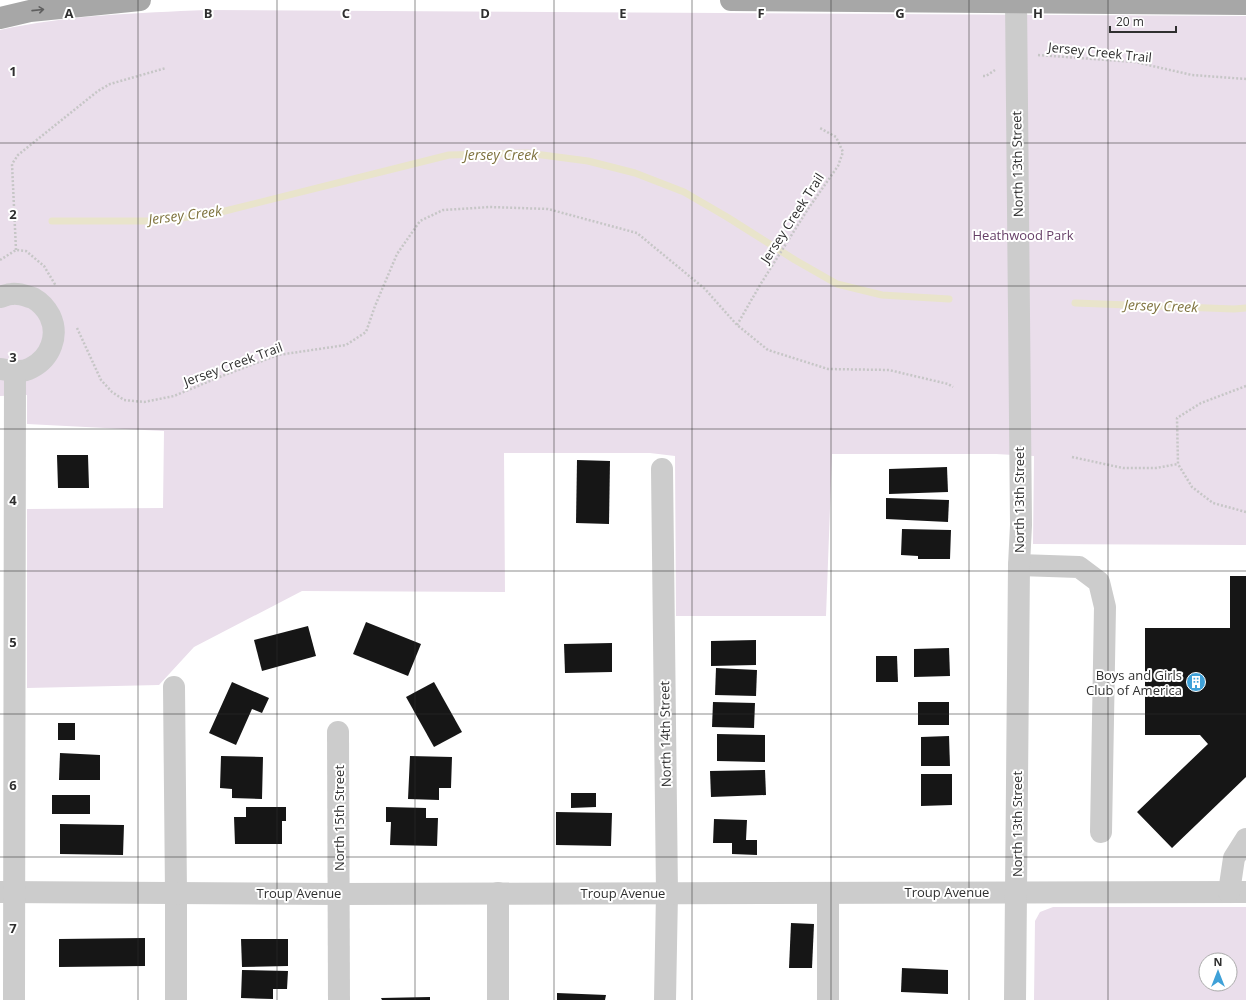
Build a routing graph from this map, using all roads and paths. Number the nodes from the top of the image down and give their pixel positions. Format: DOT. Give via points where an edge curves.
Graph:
graph roads {
  1 [pos="140,0"];
  2 [pos="731,0"];
  3 [pos="1016,1"];
  4 [pos="1246,4"];
  5 [pos="0,18"];
  6 [pos="1016,54"];
  7 [pos="166,68"];
  8 [pos="983,76"];
  9 [pos="1246,79"];
  10 [pos="820,128"];
  11 [pos="16,250"];
  12 [pos="0,260"];
  13 [pos="59,291"];
  14 [pos="0,298"];
  15 [pos="737,324"];
  16 [pos="76,325"];
  17 [pos="8,370"];
  18 [pos="1246,386"];
  19 [pos="953,387"];
  20 [pos="1072,457"];
  21 [pos="1178,464"];
  22 [pos="662,469"];
  23 [pos="1246,512"];
  24 [pos="1019,565"];
  25 [pos="174,687"];
  26 [pos="338,732"];
  27 [pos="1100,832"];
  28 [pos="1246,839"];
  29 [pos="7,892"];
  30 [pos="1016,892"];
  31 [pos="1237,892"];
  32 [pos="176,893"];
  33 [pos="498,893"];
  34 [pos="667,893"];
  35 [pos="828,893"];
  36 [pos="339,894"];
  37 [pos="14,1000"];
  38 [pos="176,1000"];
  39 [pos="339,1000"];
  40 [pos="498,1000"];
  41 [pos="665,1000"];
  42 [pos="828,1000"];
  43 [pos="1015,1000"];
  5 -- 1 [label="main road, one-way" via="30,11"];
  2 -- 3 [label="main road"];
  3 -- 4 [label="main road"];
  3 -- 6 [label="street, North 13th Street"];
  6 -- 8 [label="path"];
  6 -- 9 [label="path, Jersey Creek Trail" via="1135,62 1192,75"];
  6 -- 24 [label="street, North 13th Street" via="1021,525"];
  7 -- 11 [label="path" via="110,84 98,91 18,155 12,164"];
  10 -- 15 [label="path, Jersey Creek Trail" via="836,137 843,152 838,166 808,209"];
  11 -- 12 [label="path"];
  11 -- 13 [label="path" via="26,251 44,266"];
  14 -- 17 [label="street" via="18,294 38,301 53,323 54,337 50,350 42,361 30,369"];
  15 -- 16 [label="path, Jersey Creek Trail" via="705,289 637,233 548,209 490,207 443,210 420,221 397,254 366,332 346,345 278,355 174,396 144,402 124,400 112,392 101,380"];
  15 -- 19 [label="path, Jersey Creek Trail" via="768,350 828,369 889,370"];
  17 -- 29 [label="street"];
  18 -- 21 [label="path" via="1201,403 1177,418"];
  20 -- 21 [label="path" via="1123,468 1156,468"];
  21 -- 23 [label="path" via="1192,487 1213,503"];
  22 -- 34 [label="street, North 14th Street"];
  24 -- 27 [label="street" via="1079,567 1098,582 1105,607"];
  24 -- 30 [label="street, North 13th Street"];
  25 -- 32 [label="street"];
  26 -- 36 [label="street, North 15th Street"];
  28 -- 31 [label="street" via="1234,858"];
  29 -- 32 [label="street, Troup Avenue"];
  29 -- 37 [label="street"];
  30 -- 31 [label="street, Troup Avenue"];
  30 -- 35 [label="street, Troup Avenue"];
  30 -- 43 [label="street, North 13th Street"];
  32 -- 36 [label="street, Troup Avenue"];
  32 -- 38 [label="street"];
  33 -- 34 [label="street, Troup Avenue"];
  33 -- 36 [label="street, Troup Avenue"];
  33 -- 40 [label="street"];
  34 -- 35 [label="street, Troup Avenue"];
  34 -- 41 [label="street, North 14th Street"];
  35 -- 42 [label="street"];
  36 -- 39 [label="street, North 15th Street"];
}
